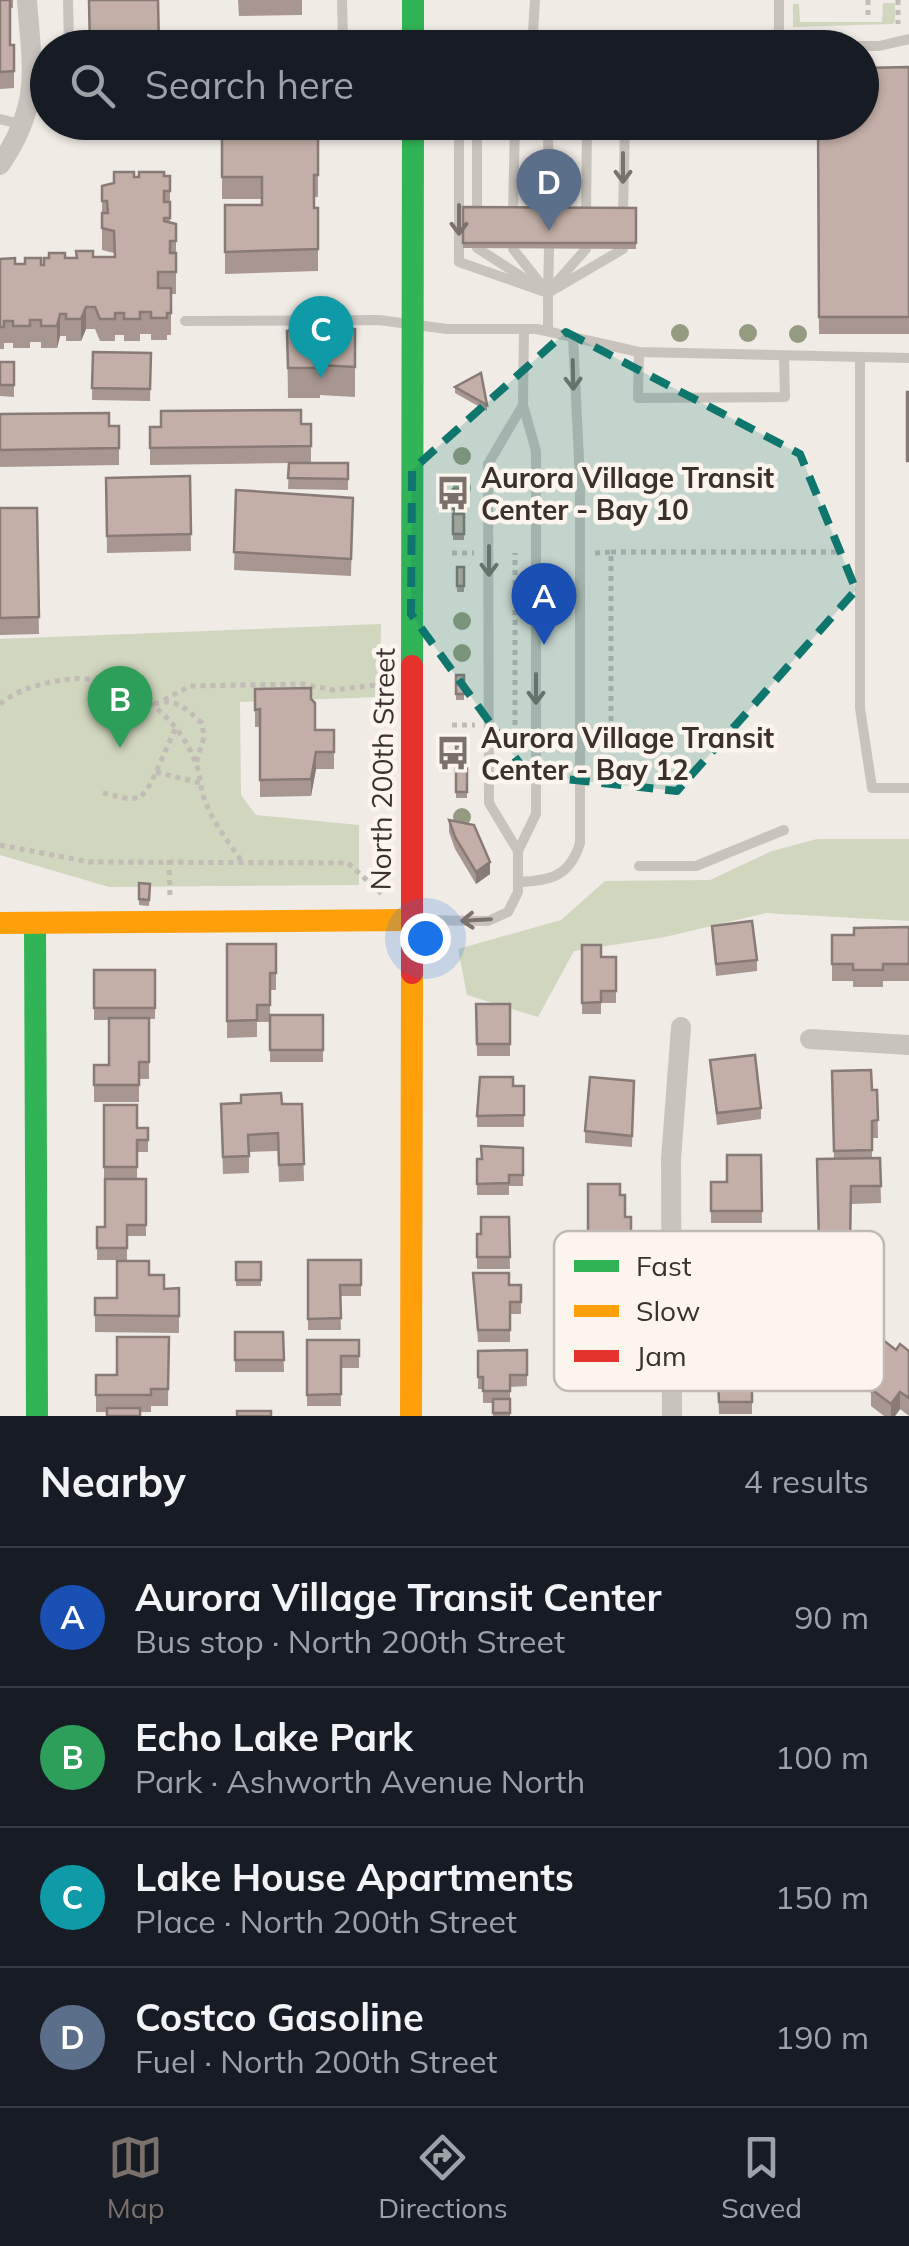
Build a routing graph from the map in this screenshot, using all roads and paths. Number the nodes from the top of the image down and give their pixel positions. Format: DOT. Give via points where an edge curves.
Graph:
graph roads {
  1 [pos="27,0"];
  2 [pos="68,0"];
  3 [pos="342,0"];
  4 [pos="414,0"];
  5 [pos="535,0"];
  6 [pos="779,0"];
  7 [pos="868,0"];
  8 [pos="898,0"];
  9 [pos="868,19"];
  10 [pos="898,24"];
  11 [pos="69,30"];
  12 [pos="343,30"];
  13 [pos="414,30"];
  14 [pos="533,30"];
  15 [pos="779,30"];
  16 [pos="909,39"];
  17 [pos="30,46"];
  18 [pos="879,46"];
  19 [pos="30,104"];
  20 [pos="0,119"];
  21 [pos="24,125"];
  22 [pos="413,140"];
  23 [pos="460,140"];
  24 [pos="477,140"];
  25 [pos="515,140"];
  26 [pos="548,140"];
  27 [pos="586,140"];
  28 [pos="625,140"];
  29 [pos="0,165"];
  30 [pos="477,214"];
  31 [pos="513,214"];
  32 [pos="549,214"];
  33 [pos="586,214"];
  34 [pos="623,214"];
  35 [pos="477,248"];
  36 [pos="513,249"];
  37 [pos="549,249"];
  38 [pos="586,249"];
  39 [pos="623,249"];
  40 [pos="548,292"];
  41 [pos="185,320"];
  42 [pos="412,325"];
  43 [pos="524,329"];
  44 [pos="548,331"];
  45 [pos="572,337"];
  46 [pos="639,352"];
  47 [pos="784,356"];
  48 [pos="860,358"];
  49 [pos="909,358"];
  50 [pos="523,404"];
  51 [pos="611,552"];
  52 [pos="861,552"];
  53 [pos="452,553"];
  54 [pos="489,553"];
  55 [pos="515,553"];
  56 [pos="536,553"];
  57 [pos="580,553"];
  58 [pos="386,684"];
  59 [pos="164,700"];
  60 [pos="0,704"];
  61 [pos="152,704"];
  62 [pos="489,725"];
  63 [pos="514,725"];
  64 [pos="536,725"];
  65 [pos="580,725"];
  66 [pos="452,726"];
  67 [pos="176,727"];
  68 [pos="196,763"];
  69 [pos="156,772"];
  70 [pos="200,784"];
  71 [pos="909,788"];
  72 [pos="103,793"];
  73 [pos="784,830"];
  74 [pos="0,845"];
  75 [pos="518,851"];
  76 [pos="170,860"];
  77 [pos="240,860"];
  78 [pos="639,866"];
  79 [pos="518,882"];
  80 [pos="170,888"];
  81 [pos="410,920"];
  82 [pos="35,922"];
  83 [pos="0,923"];
  84 [pos="681,1027"];
  85 [pos="810,1038"];
  86 [pos="909,1045"];
  87 [pos="671,1231"];
  88 [pos="672,1391"];
  89 [pos="37,1416"];
  90 [pos="411,1416"];
  91 [pos="672,1416"];
  1 -- 17 [label="street"];
  2 -- 11 [label="lane"];
  3 -- 12 [label="lane"];
  4 -- 13 [label="street"];
  5 -- 14 [label="lane"];
  6 -- 15 [label="lane"];
  7 -- 9 [label="path"];
  8 -- 10 [label="path"];
  16 -- 18 [label="lane"];
  19 -- 21 [label="street"];
  20 -- 21 [label="lane"];
  21 -- 29 [label="street"];
  22 -- 42 [label="street, North 200th Street"];
  23 -- 40 [label="lane, one-way" via="459,262"];
  24 -- 30 [label="lane"];
  25 -- 31 [label="lane"];
  26 -- 32 [label="lane"];
  27 -- 33 [label="lane"];
  28 -- 34 [label="lane, one-way"];
  35 -- 40 [label="lane"];
  36 -- 40 [label="lane"];
  37 -- 40 [label="lane"];
  38 -- 40 [label="lane"];
  39 -- 40 [label="lane"];
  40 -- 44 [label="lane"];
  41 -- 42 [label="lane"];
  42 -- 43 [label="lane"];
  42 -- 81 [label="street, North 200th Street"];
  43 -- 44 [label="lane"];
  43 -- 50 [label="lane"];
  44 -- 45 [label="lane"];
  45 -- 46 [label="lane"];
  45 -- 57 [label="lane, one-way"];
  46 -- 47 [label="lane"];
  46 -- 47 [label="lane" via="638,398 785,397"];
  47 -- 48 [label="lane"];
  48 -- 49 [label="lane"];
  48 -- 52 [label="lane"];
  50 -- 54 [label="lane" via="488,464"];
  50 -- 56 [label="lane" via="536,452"];
  51 -- 52 [label="path"];
  51 -- 57 [label="path"];
  51 -- 65 [label="path" via="611,724"];
  52 -- 71 [label="lane" via="860,708 872,788"];
  53 -- 54 [label="path"];
  54 -- 55 [label="path"];
  54 -- 62 [label="lane, one-way"];
  55 -- 56 [label="path"];
  55 -- 63 [label="path"];
  56 -- 64 [label="lane, one-way"];
  57 -- 65 [label="lane"];
  58 -- 59 [label="path" via="333,690 303,684 190,686"];
  59 -- 61 [label="path"];
  59 -- 68 [label="path" via="178,702 202,723"];
  60 -- 61 [label="path" via="32,686 80,678"];
  61 -- 67 [label="path"];
  62 -- 63 [label="path"];
  62 -- 66 [label="path"];
  62 -- 75 [label="lane" via="489,802"];
  63 -- 64 [label="path"];
  64 -- 75 [label="lane" via="536,814"];
  65 -- 79 [label="lane" via="576,856 560,876"];
  67 -- 68 [label="path"];
  67 -- 69 [label="path"];
  68 -- 70 [label="path"];
  69 -- 70 [label="path"];
  69 -- 72 [label="path" via="141,797"];
  70 -- 77 [label="path"];
  73 -- 78 [label="lane" via="696,866"];
  74 -- 76 [label="path" via="89,862"];
  75 -- 79 [label="lane"];
  76 -- 77 [label="path"];
  76 -- 80 [label="path"];
  77 -- 81 [label="path" via="348,863"];
  79 -- 81 [label="lane, one-way" via="514,903 498,918"];
  81 -- 82 [label="street"];
  81 -- 90 [label="street, North 200th Street"];
  82 -- 83 [label="street"];
  82 -- 89 [label="street"];
  84 -- 87 [label="street"];
  85 -- 86 [label="street"];
  88 -- 91 [label="street"];
}
